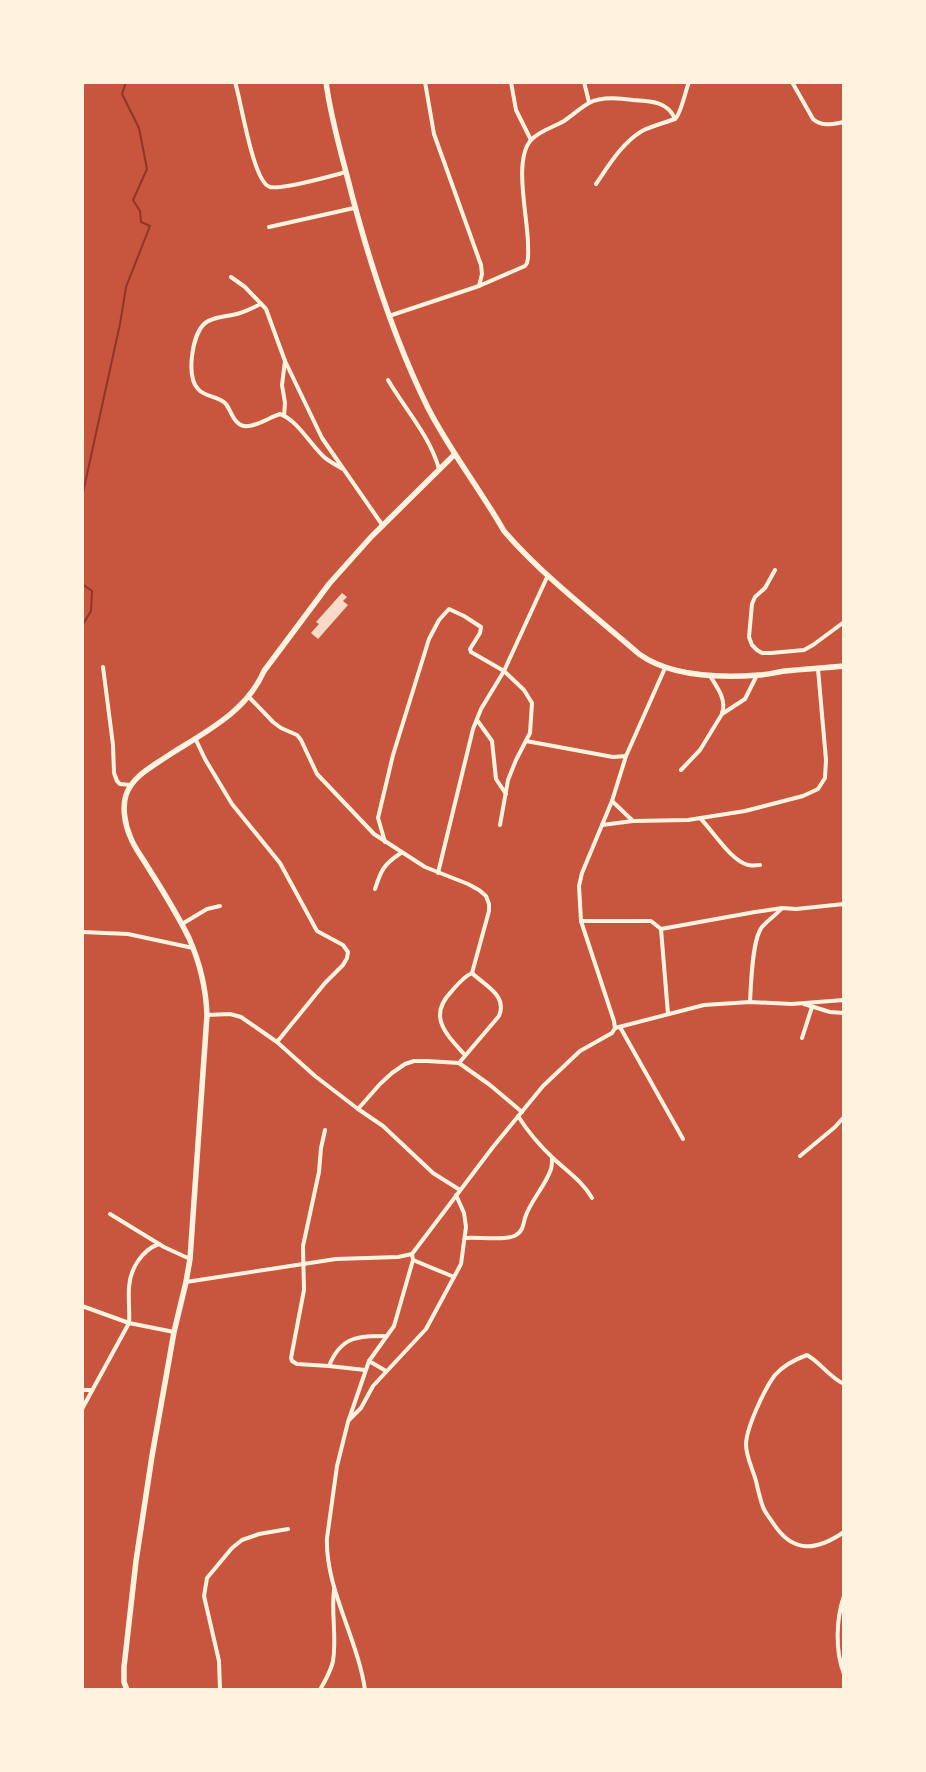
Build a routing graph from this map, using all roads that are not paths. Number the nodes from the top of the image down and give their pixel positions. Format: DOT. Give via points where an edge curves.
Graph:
graph roads {
  1 [pos="235,82"];
  2 [pos="326,82"];
  3 [pos="425,82"];
  4 [pos="511,82"];
  5 [pos="584,82"];
  6 [pos="689,82"];
  7 [pos="792,82"];
  8 [pos="589,102"];
  9 [pos="675,119"];
  10 [pos="844,122"];
  11 [pos="531,140"];
  12 [pos="346,172"];
  13 [pos="596,184"];
  14 [pos="354,208"];
  15 [pos="270,227"];
  16 [pos="231,277"];
  17 [pos="478,286"];
  18 [pos="261,304"];
  19 [pos="389,316"];
  20 [pos="285,361"];
  21 [pos="388,380"];
  22 [pos="284,416"];
  23 [pos="454,455"];
  24 [pos="343,469"];
  25 [pos="439,469"];
  26 [pos="383,526"];
  27 [pos="775,570"];
  28 [pos="548,575"];
  29 [pos="844,622"];
  30 [pos="844,666"];
  31 [pos="103,667"];
  32 [pos="665,668"];
  33 [pos="818,669"];
  34 [pos="504,671"];
  35 [pos="709,674"];
  36 [pos="757,676"];
  37 [pos="249,697"];
  38 [pos="722,714"];
  39 [pos="477,720"];
  40 [pos="195,738"];
  41 [pos="526,741"];
  42 [pos="626,756"];
  43 [pos="681,770"];
  44 [pos="131,785"];
  45 [pos="506,794"];
  46 [pos="612,801"];
  47 [pos="700,818"];
  48 [pos="633,821"];
  49 [pos="500,825"];
  50 [pos="602,825"];
  51 [pos="385,842"];
  52 [pos="401,853"];
  53 [pos="760,865"];
  54 [pos="438,873"];
  55 [pos="375,889"];
  56 [pos="844,904"];
  57 [pos="220,906"];
  58 [pos="782,908"];
  59 [pos="581,921"];
  60 [pos="181,924"];
  61 [pos="661,930"];
  62 [pos="82,932"];
  63 [pos="193,948"];
  64 [pos="472,973"];
  65 [pos="844,1000"];
  66 [pos="750,1002"];
  67 [pos="802,1004"];
  68 [pos="812,1007"];
  69 [pos="844,1013"];
  70 [pos="668,1014"];
  71 [pos="207,1015"];
  72 [pos="617,1028"];
  73 [pos="802,1038"];
  74 [pos="277,1042"];
  75 [pos="465,1055"];
  76 [pos="458,1063"];
  77 [pos="358,1110"];
  78 [pos="522,1112"];
  79 [pos="518,1116"];
  80 [pos="844,1117"];
  81 [pos="325,1130"];
  82 [pos="683,1139"];
  83 [pos="800,1156"];
  84 [pos="552,1158"];
  85 [pos="460,1190"];
  86 [pos="456,1195"];
  87 [pos="592,1198"];
  88 [pos="110,1214"];
  89 [pos="466,1238"];
  90 [pos="159,1244"];
  91 [pos="412,1254"];
  92 [pos="190,1259"];
  93 [pos="413,1260"];
  94 [pos="303,1264"];
  95 [pos="454,1277"];
  96 [pos="186,1282"];
  97 [pos="82,1306"];
  98 [pos="129,1323"];
  99 [pos="174,1332"];
  100 [pos="387,1336"];
  101 [pos="369,1361"];
  102 [pos="329,1366"];
  103 [pos="365,1370"];
  104 [pos="386,1371"];
  105 [pos="844,1384"];
  106 [pos="82,1390"];
  107 [pos="92,1390"];
  108 [pos="82,1410"];
  109 [pos="348,1422"];
  110 [pos="288,1529"];
  111 [pos="844,1532"];
  112 [pos="334,1588"];
  113 [pos="844,1596"];
  114 [pos="844,1674"];
  115 [pos="127,1690"];
  116 [pos="220,1690"];
  117 [pos="320,1690"];
  118 [pos="365,1690"];
  1 -- 12 [label="street" via="250,147 264,185 285,186"];
  2 -- 12 [label="main road"];
  3 -- 17 [label="street" via="434,134 481,265"];
  4 -- 11 [label="street" via="516,110"];
  5 -- 8 [label="street"];
  6 -- 9 [label="street" via="680,113"];
  7 -- 10 [label="street" via="817,123"];
  8 -- 9 [label="street" via="605,98 657,102 668,108"];
  8 -- 11 [label="street"];
  9 -- 13 [label="street" via="633,137"];
  11 -- 17 [label="street" via="525,154 522,188 528,260 525,266"];
  12 -- 14 [label="main road"];
  14 -- 15 [label="street"];
  14 -- 19 [label="main road"];
  16 -- 18 [label="street"];
  17 -- 19 [label="street"];
  18 -- 20 [label="street" via="266,309"];
  18 -- 22 [label="street" via="209,320 195,340 191,370 196,388 226,404 241,425 255,424 280,414"];
  19 -- 23 [label="main road" via="429,409"];
  20 -- 22 [label="street" via="282,385"];
  20 -- 24 [label="street" via="322,438"];
  21 -- 25 [label="street" via="425,437"];
  22 -- 24 [label="street" via="322,456"];
  23 -- 25 [label="main road"];
  23 -- 28 [label="main road" via="504,531"];
  24 -- 26 [label="street"];
  25 -- 26 [label="main road"];
  26 -- 37 [label="main road" via="328,584 264,670"];
  27 -- 29 [label="street" via="752,604 749,637 756,650 771,654 804,650"];
  28 -- 32 [label="main road" via="639,654"];
  28 -- 34 [label="street"];
  30 -- 33 [label="main road"];
  31 -- 44 [label="street" via="114,773 117,782"];
  32 -- 35 [label="main road"];
  32 -- 42 [label="street"];
  33 -- 36 [label="main road"];
  33 -- 47 [label="street" via="826,760 825,778 818,789 803,796"];
  34 -- 39 [label="street"];
  34 -- 41 [label="street" via="531,699"];
  34 -- 51 [label="street" via="470,651 480,633 478,624 451,610 446,611 429,639 393,755 378,818"];
  35 -- 36 [label="main road"];
  35 -- 38 [label="street" via="721,696"];
  36 -- 38 [label="street" via="745,699"];
  37 -- 40 [label="main road" via="234,712"];
  37 -- 51 [label="street" via="281,728 302,740 317,774"];
  38 -- 43 [label="street" via="700,750"];
  39 -- 45 [label="street" via="492,741 496,779"];
  39 -- 54 [label="street"];
  40 -- 44 [label="main road" via="146,770"];
  40 -- 74 [label="street" via="232,804 280,863 317,931 343,945 348,952 343,965"];
  41 -- 42 [label="street" via="613,757"];
  41 -- 45 [label="street" via="513,767"];
  42 -- 46 [label="street"];
  44 -- 60 [label="main road" via="124,804 129,836"];
  45 -- 49 [label="street"];
  46 -- 48 [label="street"];
  46 -- 50 [label="street"];
  47 -- 48 [label="street"];
  47 -- 53 [label="street" via="732,855 749,866"];
  48 -- 50 [label="street"];
  50 -- 59 [label="street" via="579,886"];
  51 -- 52 [label="street"];
  52 -- 54 [label="street"];
  52 -- 55 [label="street" via="387,863"];
  54 -- 64 [label="street" via="468,884 486,896 489,904"];
  56 -- 58 [label="street"];
  57 -- 60 [label="street" via="207,909"];
  58 -- 61 [label="street"];
  58 -- 66 [label="street" via="758,933"];
  59 -- 61 [label="street" via="651,921"];
  59 -- 72 [label="street"];
  60 -- 63 [label="main road"];
  61 -- 70 [label="street"];
  62 -- 63 [label="street" via="128,934"];
  63 -- 71 [label="main road" via="204,984"];
  64 -- 75 [label="street" via="446,997 439,1015 446,1033"];
  64 -- 75 [label="street" via="497,994 501,1012"];
  65 -- 67 [label="street"];
  66 -- 67 [label="street"];
  66 -- 70 [label="street" via="704,1005"];
  67 -- 68 [label="street"];
  68 -- 69 [label="street"];
  68 -- 73 [label="street"];
  70 -- 72 [label="street"];
  71 -- 74 [label="street" via="237,1015"];
  71 -- 92 [label="main road"];
  72 -- 78 [label="street" via="560,1068"];
  72 -- 82 [label="street"];
  74 -- 77 [label="street"];
  75 -- 76 [label="street"];
  76 -- 77 [label="street" via="414,1061 405,1064 380,1084"];
  76 -- 78 [label="street"];
  77 -- 85 [label="street" via="383,1126 433,1173"];
  78 -- 79 [label="street"];
  79 -- 84 [label="street"];
  79 -- 85 [label="street"];
  80 -- 83 [label="street"];
  81 -- 94 [label="street" via="303,1246"];
  84 -- 87 [label="street" via="579,1181"];
  84 -- 89 [label="street" via="547,1178 517,1235"];
  85 -- 86 [label="street"];
  86 -- 89 [label="street" via="464,1213"];
  86 -- 91 [label="street"];
  88 -- 90 [label="street"];
  89 -- 95 [label="street" via="461,1264"];
  90 -- 92 [label="street"];
  90 -- 98 [label="street" via="140,1258 129,1279"];
  91 -- 93 [label="street"];
  91 -- 94 [label="street"];
  92 -- 96 [label="main road"];
  93 -- 95 [label="street"];
  93 -- 100 [label="street" via="394,1326"];
  94 -- 96 [label="street"];
  94 -- 102 [label="street" via="304,1290 291,1358 297,1364"];
  95 -- 104 [label="street" via="426,1329"];
  96 -- 99 [label="main road"];
  97 -- 98 [label="street"];
  98 -- 99 [label="street"];
  98 -- 107 [label="street"];
  99 -- 115 [label="main road" via="136,1560 124,1667"];
  100 -- 101 [label="street"];
  100 -- 102 [label="street" via="349,1340 337,1349"];
  101 -- 103 [label="street"];
  101 -- 104 [label="street"];
  102 -- 103 [label="street"];
  103 -- 109 [label="street"];
  104 -- 109 [label="street"];
  105 -- 111 [label="street" via="807,1355 796,1358 776,1374 768,1387 746,1445 764,1509 787,1540 795,1545 814,1546 826,1544"];
  106 -- 107 [label="street"];
  107 -- 108 [label="street"];
  109 -- 112 [label="street" via="337,1466 327,1538 326,1550"];
  110 -- 116 [label="street" via="242,1540 207,1578 204,1596 218,1661"];
  112 -- 117 [label="street" via="333,1663"];
  112 -- 118 [label="street" via="350,1630"];
  113 -- 114 [label="street" via="839,1614 840,1664"];
}
